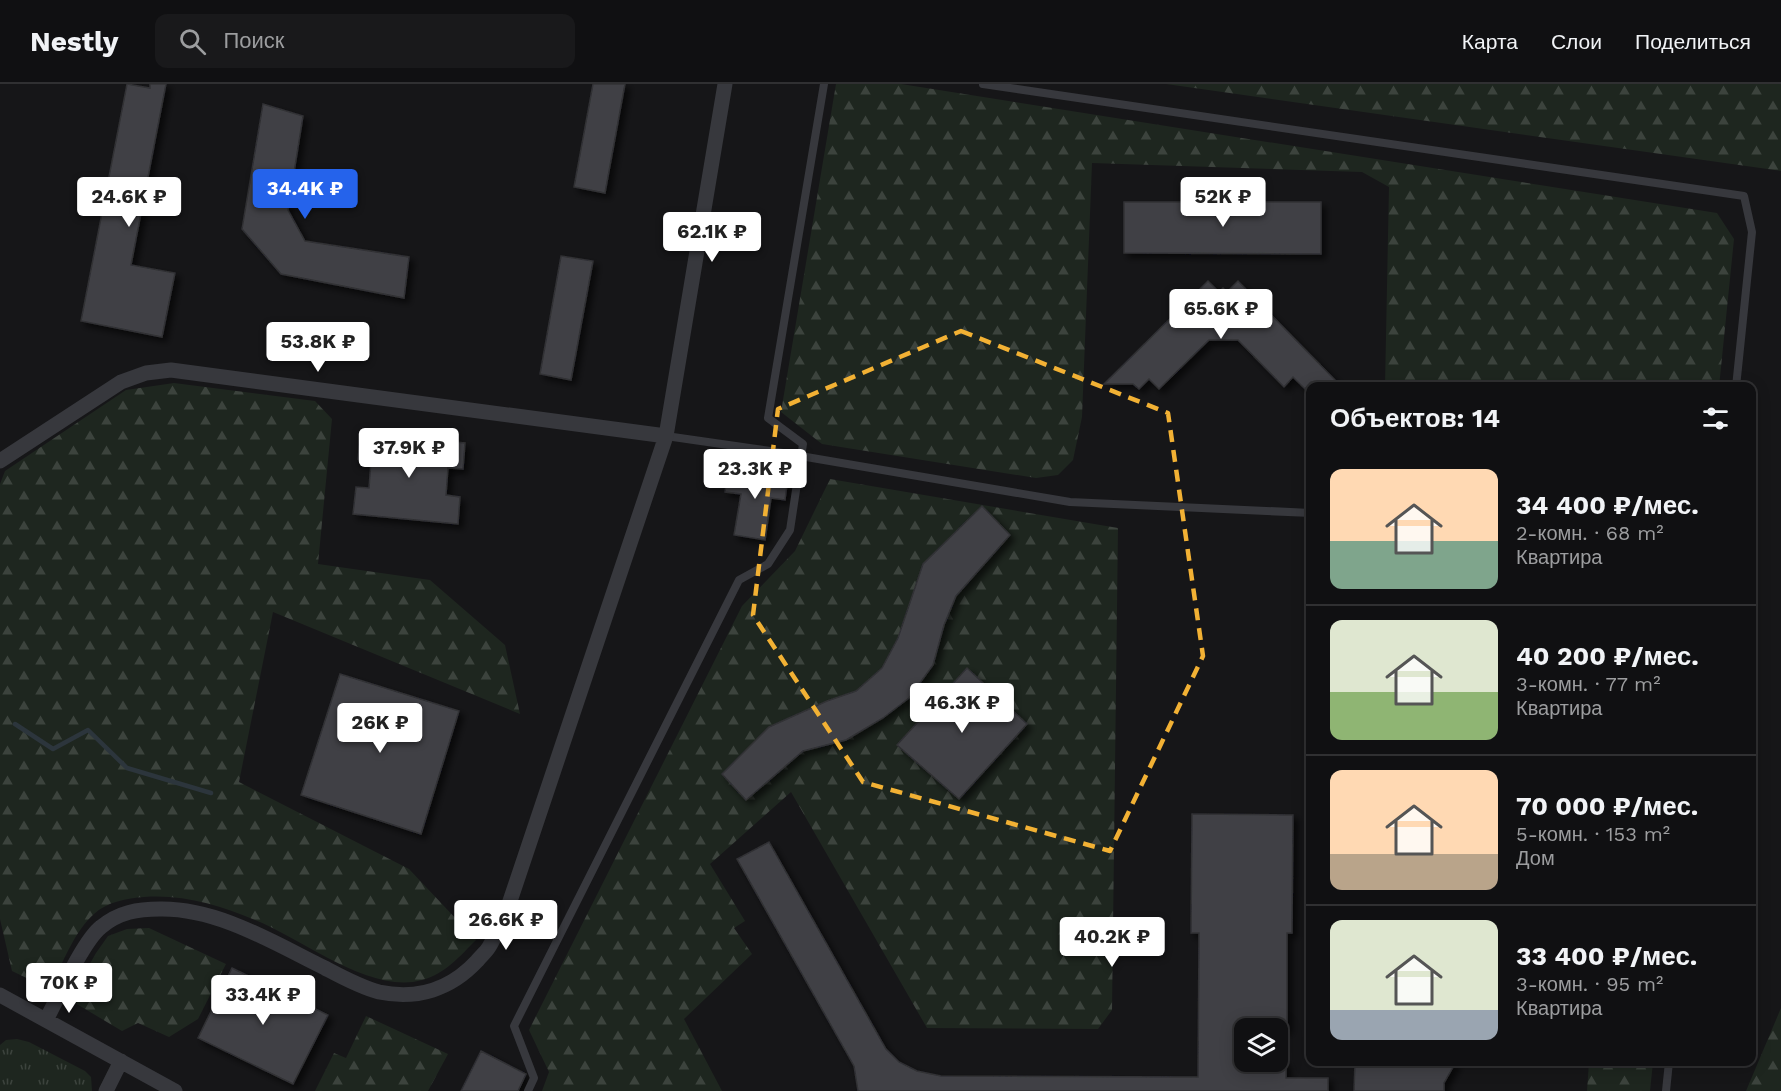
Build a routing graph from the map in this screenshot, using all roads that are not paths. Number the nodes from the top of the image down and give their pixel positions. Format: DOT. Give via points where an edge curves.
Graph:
graph roads {
  1 [pos="725,84"];
  2 [pos="824,84"];
  3 [pos="982,84"];
  4 [pos="1737,382"];
  5 [pos="666,436"];
  6 [pos="801,456"];
  7 [pos="0,460"];
  8 [pos="1306,513"];
  9 [pos="0,995"];
  10 [pos="46,1020"];
  11 [pos="121,1061"];
  12 [pos="1669,1066"];
  13 [pos="106,1091"];
  14 [pos="175,1091"];
  15 [pos="528,1091"];
  16 [pos="1666,1091"];
  1 -- 5 [label="street"];
  2 -- 6 [label="lane" via="768,418 803,444"];
  3 -- 4 [label="lane" via="1744,196 1752,232"];
  5 -- 6 [label="lane"];
  5 -- 7 [label="street" via="171,370 121,382"];
  5 -- 10 [label="street" via="507,910 488,949 464,975 436,990 406,995 377,991 207,915 141,909 117,915 98,928"];
  6 -- 8 [label="lane" via="1070,502"];
  6 -- 15 [label="lane" via="790,530 768,564 739,580 514,1026 534,1078"];
  9 -- 10 [label="street"];
  10 -- 11 [label="street"];
  11 -- 13 [label="street"];
  11 -- 14 [label="street"];
  12 -- 16 [label="lane"];
}
